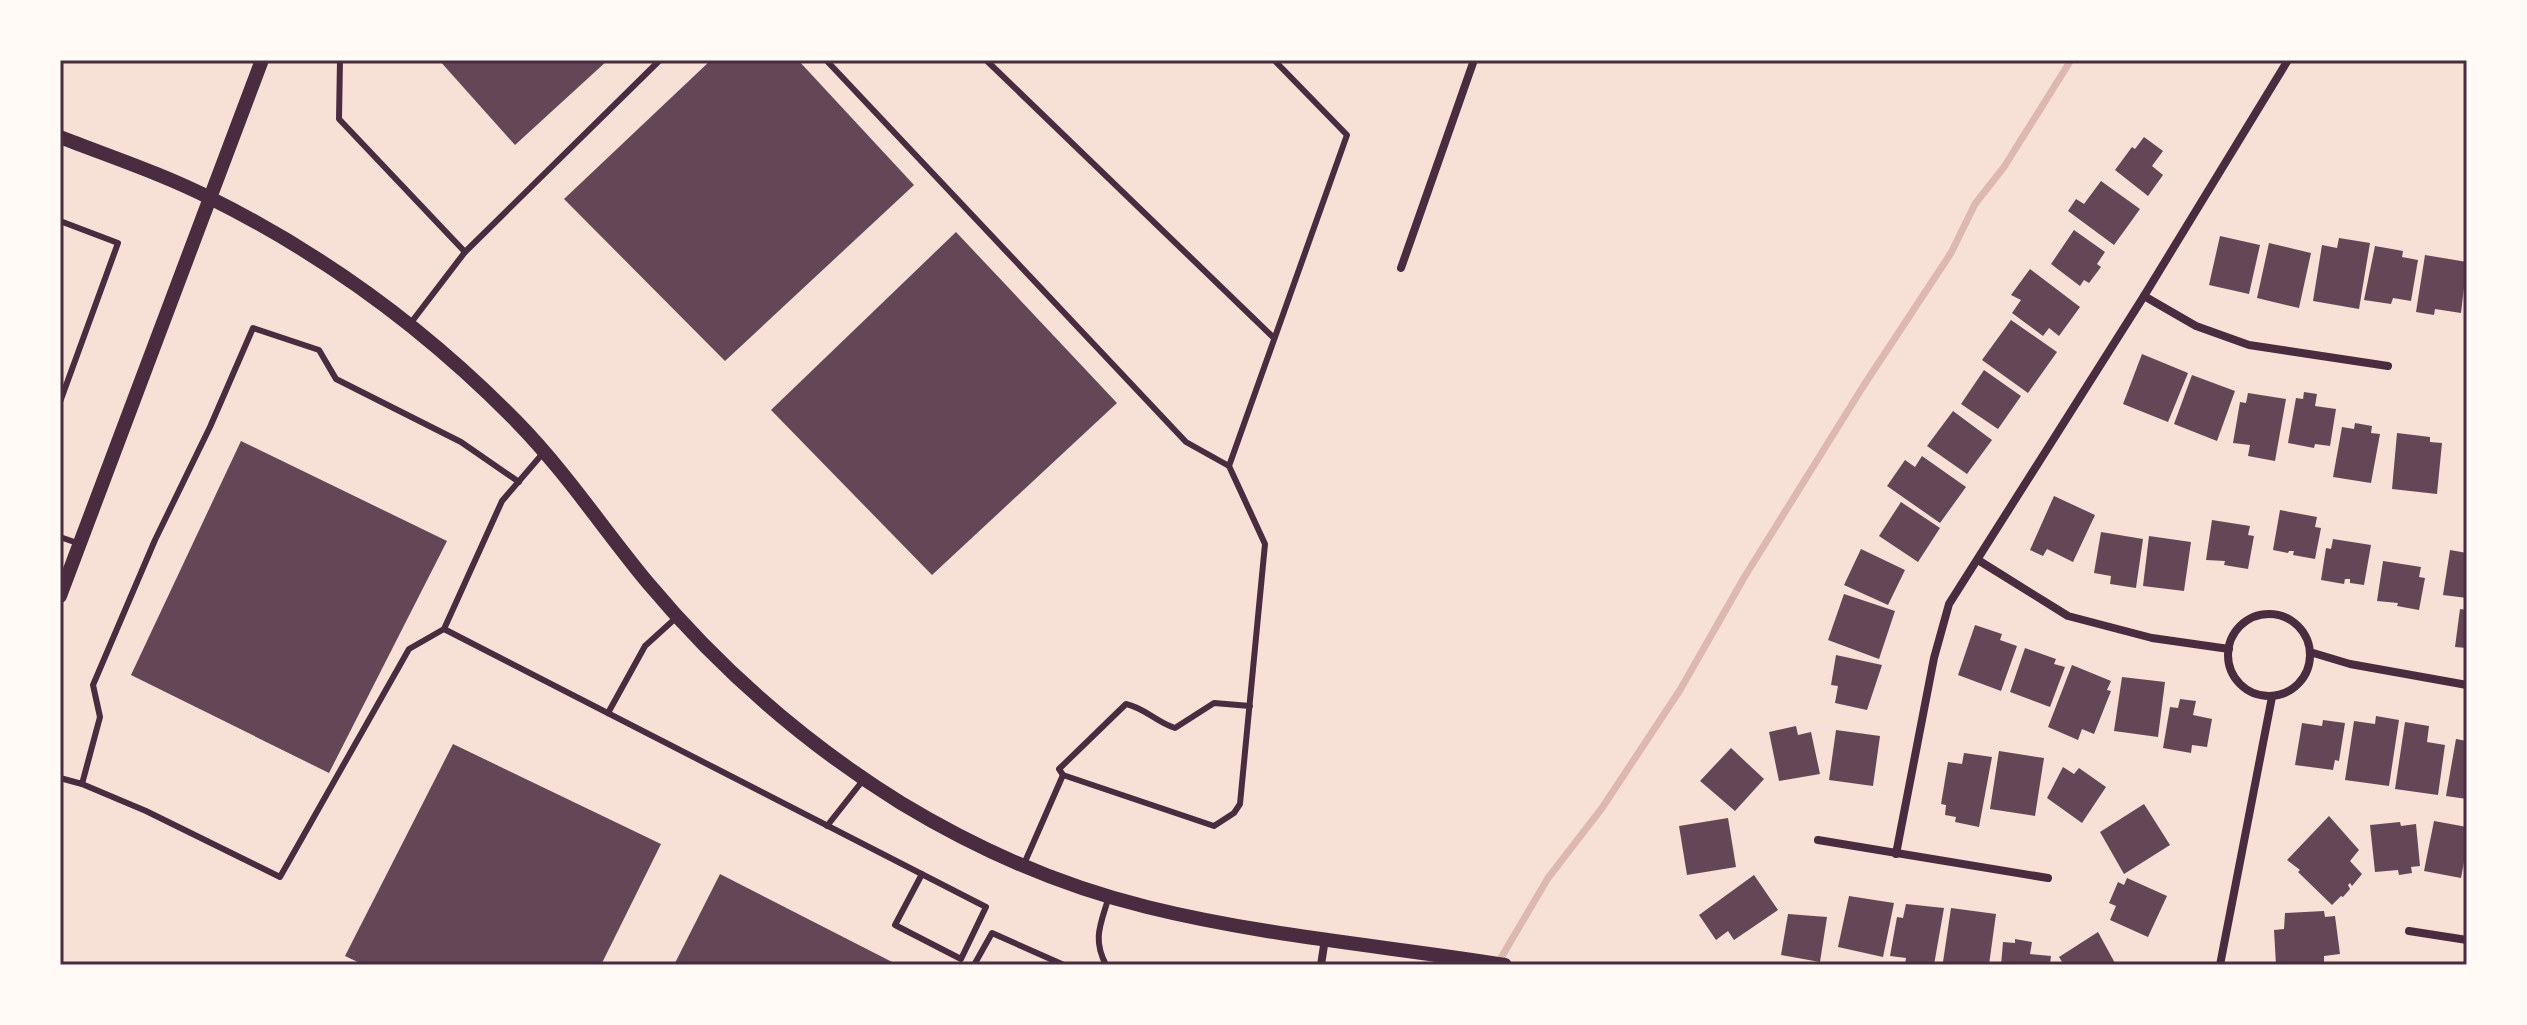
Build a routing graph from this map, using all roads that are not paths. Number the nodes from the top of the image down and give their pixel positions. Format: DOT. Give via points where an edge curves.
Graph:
graph roads {
  1 [pos="262,60"];
  2 [pos="340,60"];
  3 [pos="660,60"];
  4 [pos="826,60"];
  5 [pos="986,60"];
  6 [pos="1274,60"];
  7 [pos="1474,60"];
  8 [pos="2288,60"];
  9 [pos="60,137"];
  10 [pos="210,198"];
  11 [pos="60,221"];
  12 [pos="465,252"];
  13 [pos="1401,268"];
  14 [pos="2144,296"];
  15 [pos="410,324"];
  16 [pos="1274,338"];
  17 [pos="2388,366"];
  18 [pos="60,402"];
  19 [pos="544,452"];
  20 [pos="1229,466"];
  21 [pos="519,482"];
  22 [pos="60,537"];
  23 [pos="80,544"];
  24 [pos="1978,560"];
  25 [pos="60,596"];
  26 [pos="678,616"];
  27 [pos="444,629"];
  28 [pos="2229,649"];
  29 [pos="2310,652"];
  30 [pos="2467,685"];
  31 [pos="2272,697"];
  32 [pos="1250,706"];
  33 [pos="608,713"];
  34 [pos="1063,775"];
  35 [pos="60,778"];
  36 [pos="864,779"];
  37 [pos="82,784"];
  38 [pos="827,826"];
  39 [pos="1818,840"];
  40 [pos="1896,854"];
  41 [pos="1023,865"];
  42 [pos="922,874"];
  43 [pos="2048,878"];
  44 [pos="1109,896"];
  45 [pos="2409,931"];
  46 [pos="1325,938"];
  47 [pos="2467,940"];
  48 [pos="974,965"];
  49 [pos="1064,965"];
  50 [pos="1106,965"];
  51 [pos="1321,965"];
  52 [pos="1505,965"];
  53 [pos="2220,965"];
  1 -- 10 [label="street"];
  2 -- 12 [label="lane" via="339,119"];
  3 -- 12 [label="lane"];
  4 -- 20 [label="lane" via="1186,442"];
  5 -- 16 [label="lane"];
  6 -- 16 [label="lane" via="1347,135"];
  7 -- 13 [label="street"];
  8 -- 14 [label="street"];
  9 -- 10 [label="street"];
  10 -- 15 [label="street" via="291,241"];
  10 -- 23 [label="street"];
  11 -- 18 [label="lane" via="118,243"];
  12 -- 15 [label="lane"];
  14 -- 17 [label="street" via="2196,326 2238,342"];
  14 -- 24 [label="street"];
  15 -- 19 [label="street"];
  16 -- 20 [label="lane"];
  19 -- 21 [label="lane"];
  19 -- 26 [label="street"];
  20 -- 32 [label="lane" via="1265,544"];
  21 -- 27 [label="lane" via="502,501"];
  21 -- 37 [label="lane" via="461,442 336,379 319,350 253,328 93,685 100,717"];
  22 -- 23 [label="lane"];
  23 -- 25 [label="street"];
  24 -- 28 [label="street" via="2068,616 2152,638"];
  24 -- 40 [label="street" via="1949,604 1941,630"];
  26 -- 33 [label="lane" via="645,646"];
  26 -- 36 [label="street" via="756,694"];
  27 -- 33 [label="lane"];
  27 -- 37 [label="lane" via="409,649 280,877"];
  28 -- 29 [label="street" via="2231,637 2248,620 2265,614 2284,617 2302,630"];
  28 -- 31 [label="street" via="2233,676 2255,695"];
  29 -- 30 [label="street"];
  29 -- 31 [label="street" via="2308,669 2293,690"];
  31 -- 53 [label="street"];
  32 -- 34 [label="lane" via="1214,703 1175,728 1126,704 1062,763"];
  32 -- 34 [label="lane" via="1240,804 1214,826"];
  33 -- 38 [label="lane"];
  34 -- 41 [label="lane"];
  35 -- 37 [label="lane"];
  36 -- 38 [label="lane"];
  36 -- 41 [label="street" via="969,841"];
  38 -- 42 [label="lane"];
  39 -- 40 [label="street"];
  40 -- 43 [label="street"];
  41 -- 44 [label="street"];
  42 -- 42 [label="lane" via="986,907 961,959 895,925"];
  44 -- 46 [label="street" via="1215,922"];
  44 -- 50 [label="lane" via="1097,936"];
  45 -- 47 [label="street"];
  46 -- 51 [label="street"];
  46 -- 52 [label="street"];
  48 -- 49 [label="lane" via="992,933"];
}
